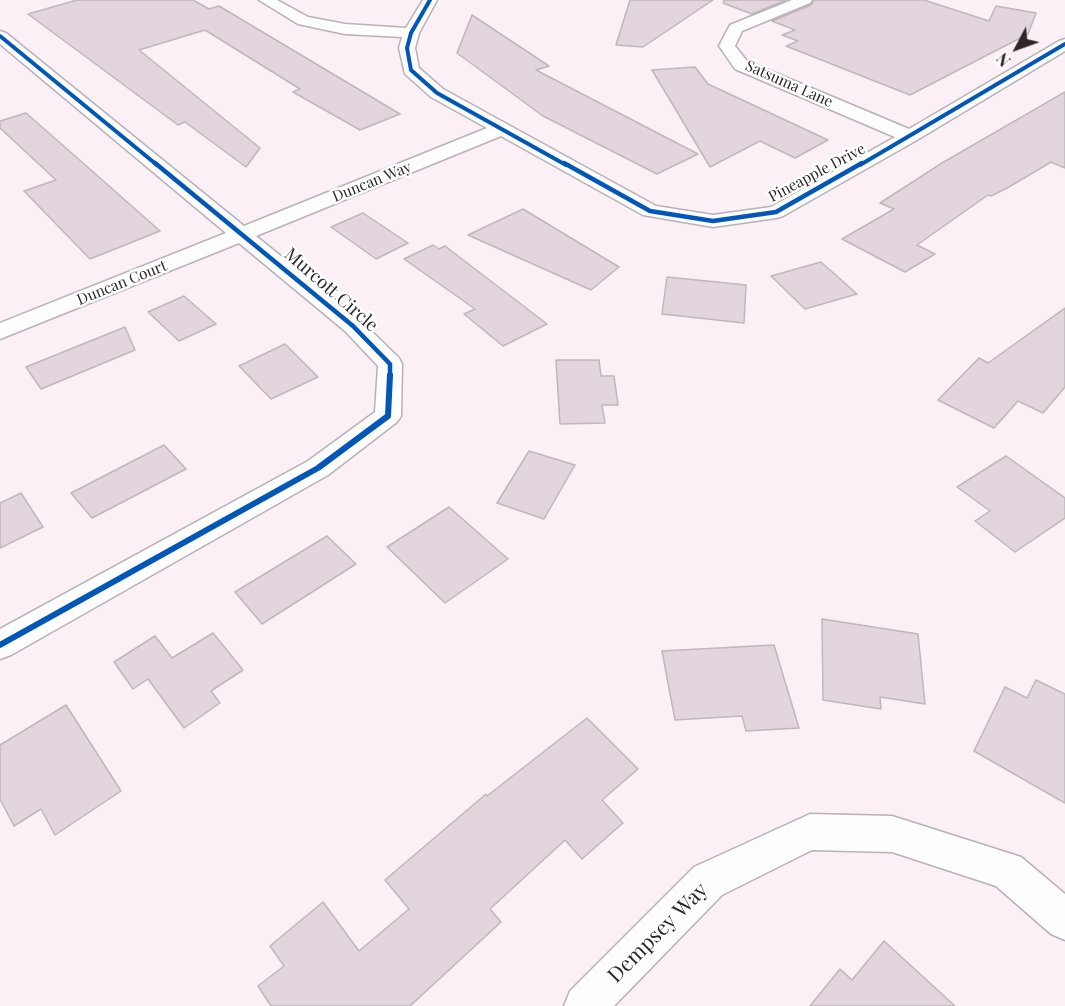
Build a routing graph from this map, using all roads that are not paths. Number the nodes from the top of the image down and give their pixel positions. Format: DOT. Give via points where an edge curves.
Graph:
graph roads {
  1 [pos="266,0"];
  2 [pos="430,0"];
  3 [pos="805,0"];
  4 [pos="411,33"];
  5 [pos="0,36"];
  6 [pos="1065,44"];
  7 [pos="501,129"];
  8 [pos="910,136"];
  9 [pos="244,234"];
  10 [pos="0,332"];
  11 [pos="0,645"];
  12 [pos="1065,920"];
  13 [pos="585,1006"];
  1 -- 4 [label="street" via="303,21 345,29"];
  2 -- 4 [label="street"];
  3 -- 8 [label="street, Satsuma Lane" via="736,28 727,46 741,65"];
  4 -- 7 [label="street, Pineapple Drive" via="407,48 411,70 437,93"];
  5 -- 9 [label="street, Murcott Circle"];
  6 -- 8 [label="street, Pineapple Drive"];
  7 -- 8 [label="street, Pineapple Drive" via="650,211 713,221 776,212"];
  7 -- 9 [label="street, Duncan Way"];
  9 -- 10 [label="street, Duncan Court"];
  9 -- 11 [label="street, Murcott Circle" via="353,326 390,364 388,416 318,468"];
  12 -- 13 [label="street, Dempsey Way" via="1007,872 892,834 810,832 708,881"];
}
